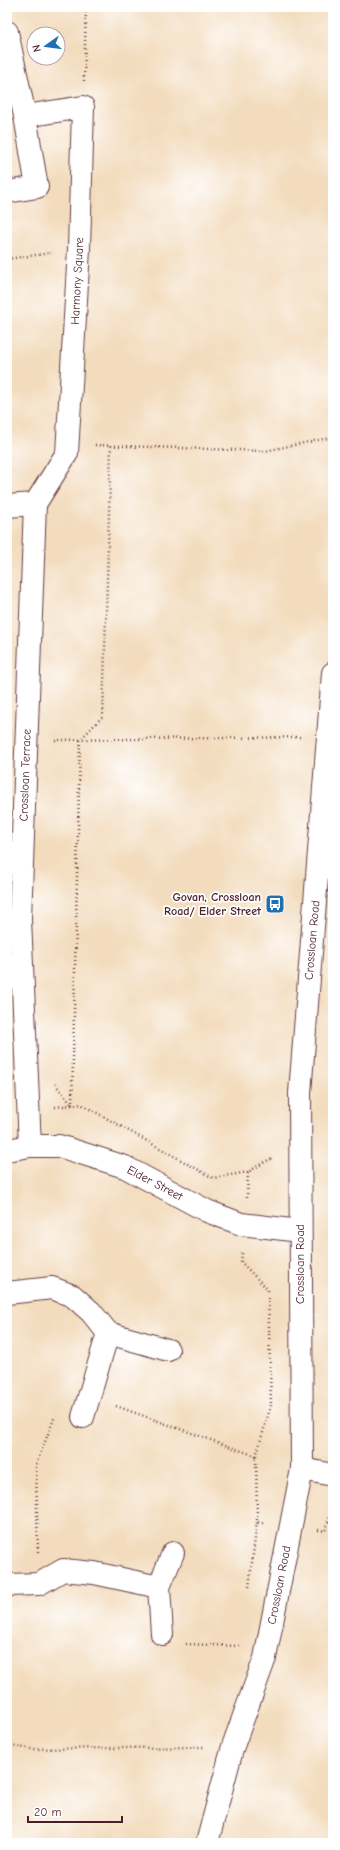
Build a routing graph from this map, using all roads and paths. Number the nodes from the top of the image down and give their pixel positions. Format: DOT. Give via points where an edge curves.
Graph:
graph roads {
  1 [pos="86,7"];
  2 [pos="7,32"];
  3 [pos="83,107"];
  4 [pos="26,116"];
  5 [pos="7,192"];
  6 [pos="79,249"];
  7 [pos="7,259"];
  8 [pos="333,437"];
  9 [pos="68,444"];
  10 [pos="111,445"];
  11 [pos="35,504"];
  12 [pos="7,506"];
  13 [pos="333,673"];
  14 [pos="328,736"];
  15 [pos="26,740"];
  16 [pos="80,740"];
  17 [pos="72,1105"];
  18 [pos="28,1111"];
  19 [pos="30,1146"];
  20 [pos="7,1150"];
  21 [pos="270,1159"];
  22 [pos="248,1172"];
  23 [pos="246,1224"];
  24 [pos="300,1231"];
  25 [pos="7,1293"];
  26 [pos="108,1333"];
  27 [pos="168,1350"];
  28 [pos="271,1405"];
  29 [pos="86,1407"];
  30 [pos="256,1456"];
  31 [pos="302,1469"];
  32 [pos="333,1474"];
  33 [pos="257,1522"];
  34 [pos="173,1553"];
  35 [pos="39,1584"];
  36 [pos="7,1585"];
  37 [pos="160,1587"];
  38 [pos="248,1590"];
  39 [pos="162,1634"];
  40 [pos="240,1641"];
  41 [pos="237,1646"];
  42 [pos="266,1654"];
  43 [pos="7,1744"];
  44 [pos="233,1746"];
  45 [pos="207,1843"];
  1 -- 3 [label="path"];
  2 -- 4 [label="street"];
  3 -- 4 [label="street"];
  3 -- 6 [label="street, Harmony Square"];
  4 -- 5 [label="street" via="37,187"];
  6 -- 7 [label="path"];
  6 -- 9 [label="street, Harmony Square"];
  8 -- 10 [label="path" via="265,451"];
  9 -- 10 [label="path"];
  9 -- 11 [label="street, Harmony Square" via="67,453"];
  10 -- 16 [label="path" via="103,716"];
  11 -- 12 [label="street"];
  11 -- 15 [label="street, Crossloan Terrace"];
  13 -- 14 [label="street, Crossloan Road"];
  14 -- 16 [label="path"];
  14 -- 24 [label="street, Crossloan Road" via="300,1093"];
  15 -- 16 [label="path"];
  15 -- 18 [label="street, Crossloan Terrace" via="20,919"];
  16 -- 17 [label="path"];
  17 -- 18 [label="path"];
  17 -- 22 [label="path" via="81,1104 213,1178"];
  18 -- 19 [label="street, Crossloan Terrace"];
  19 -- 20 [label="street, Elder Street"];
  19 -- 23 [label="street, Elder Street" via="59,1146 125,1167 207,1210"];
  21 -- 22 [label="path"];
  22 -- 23 [label="path"];
  23 -- 24 [label="street, Elder Street"];
  23 -- 28 [label="path" via="240,1262 268,1290"];
  24 -- 31 [label="street, Crossloan Road"];
  25 -- 26 [label="street" via="52,1288 73,1296 91,1312"];
  26 -- 27 [label="street"];
  26 -- 29 [label="street"];
  29 -- 30 [label="path"];
  29 -- 35 [label="path" via="57,1409 36,1465"];
  31 -- 32 [label="street"];
  31 -- 42 [label="street, Crossloan Road"];
  33 -- 38 [label="path"];
  34 -- 37 [label="street"];
  35 -- 36 [label="street"];
  35 -- 37 [label="street" via="63,1570 94,1573"];
  37 -- 39 [label="street"];
  39 -- 41 [label="path" via="163,1643"];
  40 -- 41 [label="path"];
  41 -- 42 [label="path"];
  42 -- 44 [label="street, Crossloan Road"];
  43 -- 44 [label="path" via="31,1749"];
  44 -- 45 [label="street, Crossloan Road"];
}
